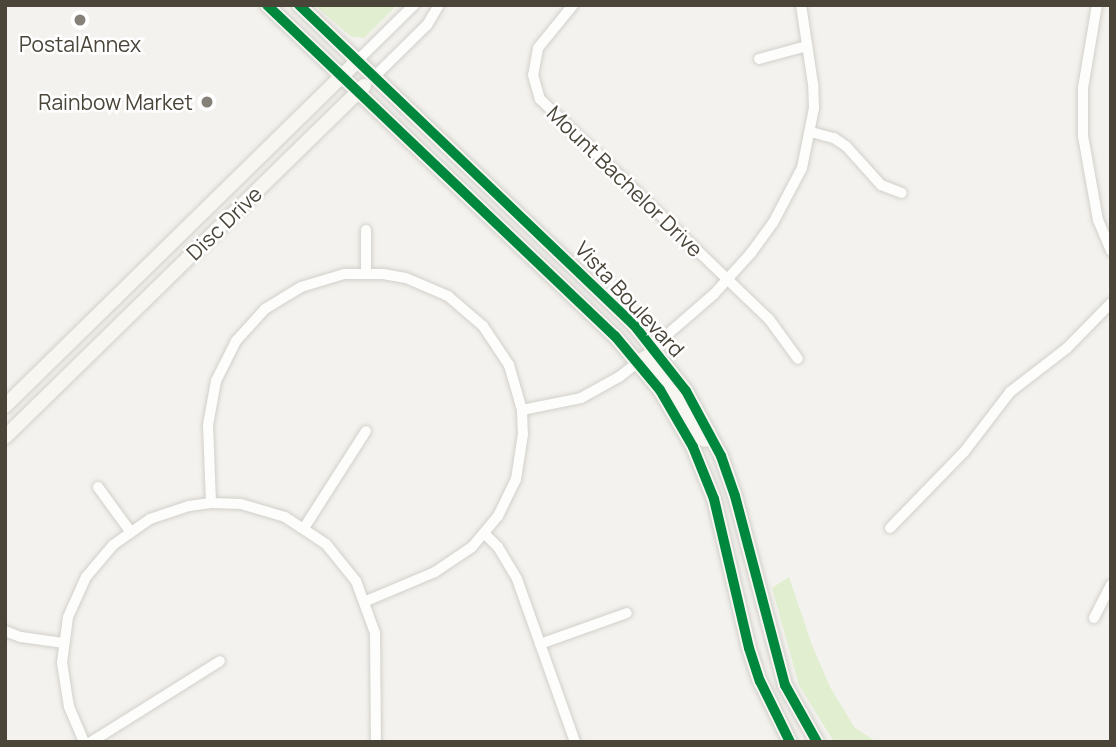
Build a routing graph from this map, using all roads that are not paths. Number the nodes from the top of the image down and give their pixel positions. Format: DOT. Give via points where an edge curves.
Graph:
graph roads {
  1 [pos="267,5"];
  2 [pos="299,5"];
  3 [pos="414,5"];
  4 [pos="439,5"];
  5 [pos="573,5"];
  6 [pos="801,5"];
  7 [pos="1097,5"];
  8 [pos="807,46"];
  9 [pos="759,59"];
  10 [pos="357,61"];
  11 [pos="342,76"];
  12 [pos="374,77"];
  13 [pos="359,91"];
  14 [pos="811,132"];
  15 [pos="902,194"];
  16 [pos="366,229"];
  17 [pos="1111,251"];
  18 [pos="366,273"];
  19 [pos="727,279"];
  20 [pos="1111,303"];
  21 [pos="653,347"];
  22 [pos="798,359"];
  23 [pos="638,362"];
  24 [pos="5,406"];
  25 [pos="522,410"];
  26 [pos="366,431"];
  27 [pos="5,437"];
  28 [pos="720,456"];
  29 [pos="98,487"];
  30 [pos="211,503"];
  31 [pos="304,527"];
  32 [pos="890,528"];
  33 [pos="130,531"];
  34 [pos="485,534"];
  35 [pos="1111,585"];
  36 [pos="366,601"];
  37 [pos="628,612"];
  38 [pos="1094,618"];
  39 [pos="5,631"];
  40 [pos="63,643"];
  41 [pos="540,644"];
  42 [pos="220,661"];
  43 [pos="85,742"];
  44 [pos="91,742"];
  45 [pos="376,742"];
  46 [pos="575,742"];
  47 [pos="790,742"];
  48 [pos="817,742"];
  1 -- 11 [label="main road, Vista Boulevard"];
  2 -- 10 [label="main road, Vista Boulevard"];
  3 -- 10 [label="street, Disc Drive"];
  4 -- 12 [label="street, Disc Drive" via="427,25"];
  5 -- 19 [label="street, Mount Bachelor Drive" via="538,48 533,75 541,99"];
  6 -- 8 [label="street"];
  7 -- 17 [label="street" via="1082,123 1098,220"];
  8 -- 9 [label="street"];
  8 -- 14 [label="street" via="814,84"];
  10 -- 11 [label="main road, Disc Drive"];
  10 -- 12 [label="main road, Vista Boulevard"];
  11 -- 13 [label="main road, Vista Boulevard"];
  11 -- 24 [label="main road, Disc Drive"];
  12 -- 13 [label="main road, Disc Drive"];
  12 -- 21 [label="main road, Vista Boulevard"];
  13 -- 23 [label="main road, Vista Boulevard"];
  13 -- 27 [label="main road, Disc Drive"];
  14 -- 15 [label="street" via="846,146 881,185"];
  14 -- 19 [label="street" via="791,192"];
  16 -- 18 [label="street"];
  18 -- 25 [label="street" via="427,285 467,310 498,344"];
  18 -- 30 [label="street" via="344,274 301,287 265,309 236,341 210,403"];
  19 -- 21 [label="street"];
  19 -- 22 [label="street, Mount Bachelor Drive" via="781,331"];
  20 -- 32 [label="street" via="1066,348 1010,393 964,452"];
  21 -- 28 [label="main road, Vista Boulevard" via="686,391"];
  23 -- 25 [label="street" via="581,398"];
  23 -- 28 [label="main road" via="648,357"];
  23 -- 47 [label="main road, Vista Boulevard" via="678,419 714,499 749,648"];
  25 -- 34 [label="street" via="516,479"];
  26 -- 31 [label="street"];
  28 -- 48 [label="main road, Vista Boulevard" via="746,530 776,662"];
  29 -- 33 [label="street"];
  30 -- 31 [label="street" via="263,509"];
  30 -- 33 [label="street" via="170,511"];
  31 -- 36 [label="street" via="342,561"];
  33 -- 40 [label="street" via="86,578 68,617"];
  34 -- 36 [label="street" via="435,572"];
  34 -- 41 [label="street" via="509,563"];
  35 -- 38 [label="street"];
  36 -- 45 [label="street" via="377,654"];
  37 -- 41 [label="street"];
  39 -- 40 [label="street"];
  40 -- 43 [label="street" via="64,685"];
  41 -- 46 [label="street"];
  42 -- 44 [label="street"];
}
